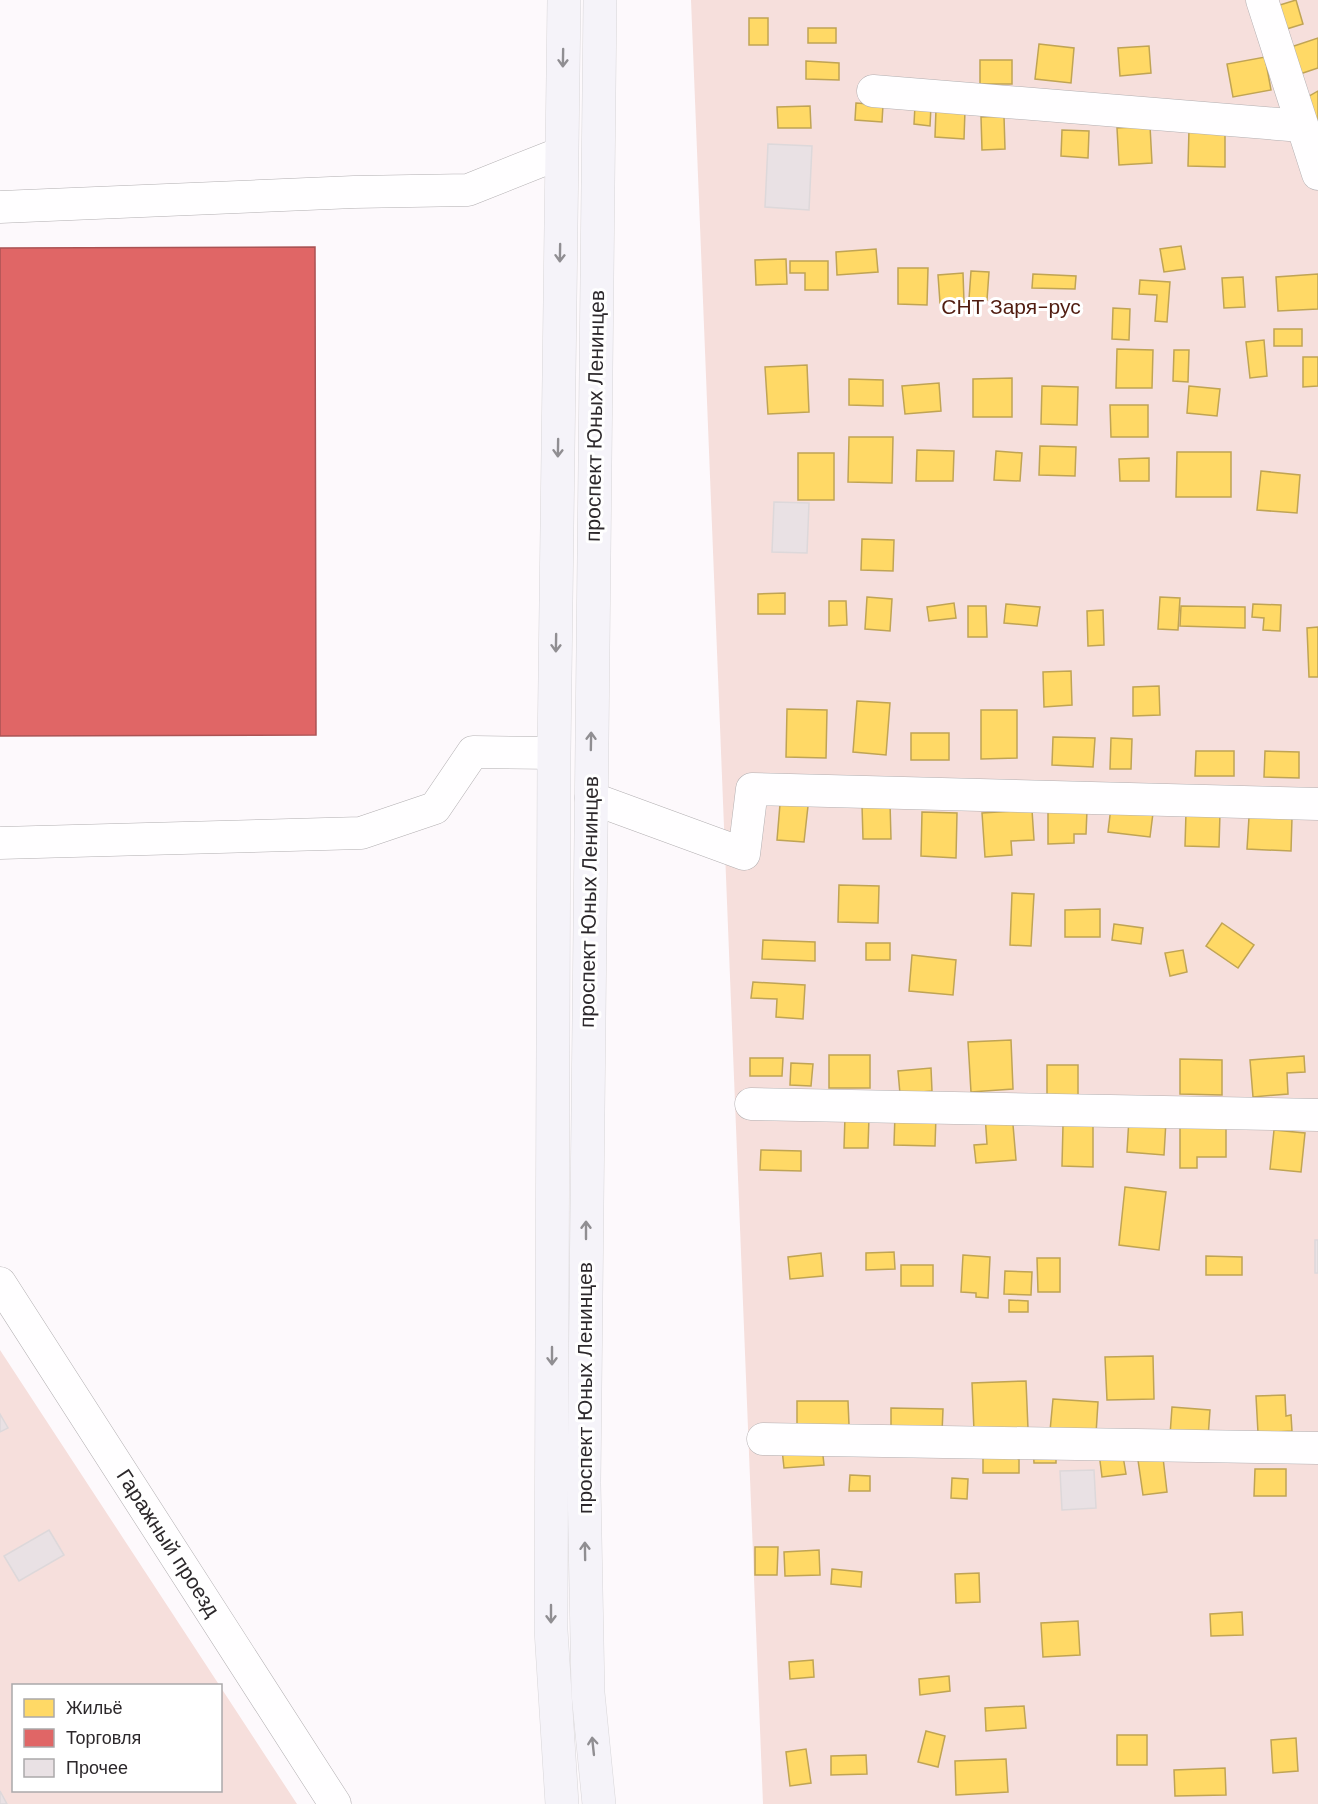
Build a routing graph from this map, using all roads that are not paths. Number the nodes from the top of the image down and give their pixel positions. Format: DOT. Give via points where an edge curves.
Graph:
graph roads {
  1 [pos="564,0"];
  2 [pos="600,0"];
  3 [pos="1262,0"];
  4 [pos="873,91"];
  5 [pos="1302,126"];
  6 [pos="561,153"];
  7 [pos="1318,174"];
  8 [pos="0,207"];
  9 [pos="554,753"];
  10 [pos="591,798"];
  11 [pos="1318,804"];
  12 [pos="0,843"];
  13 [pos="751,1104"];
  14 [pos="1318,1115"];
  15 [pos="0,1283"];
  16 [pos="764,1438"];
  17 [pos="1318,1448"];
  18 [pos="335,1804"];
  19 [pos="562,1804"];
  20 [pos="599,1804"];
  1 -- 6 [label="main road, проспект Юных Ленинцев, one-way"];
  10 -- 2 [label="main road, проспект Юных Ленинцев, one-way"];
  3 -- 5 [label="street"];
  4 -- 5 [label="street"];
  5 -- 7 [label="street"];
  6 -- 8 [label="street" via="468,190"];
  6 -- 9 [label="main road, проспект Юных Ленинцев, one-way"];
  9 -- 12 [label="street" via="472,752 435,808 361,833"];
  9 -- 19 [label="main road, проспект Юных Ленинцев, one-way" via="550,1630"];
  10 -- 11 [label="street" via="744,854 752,789"];
  20 -- 10 [label="main road, проспект Юных Ленинцев, one-way" via="588,1693 584,1483"];
  13 -- 14 [label="street"];
  15 -- 18 [label="street, Гаражный проезд"];
  16 -- 17 [label="street"];
}
